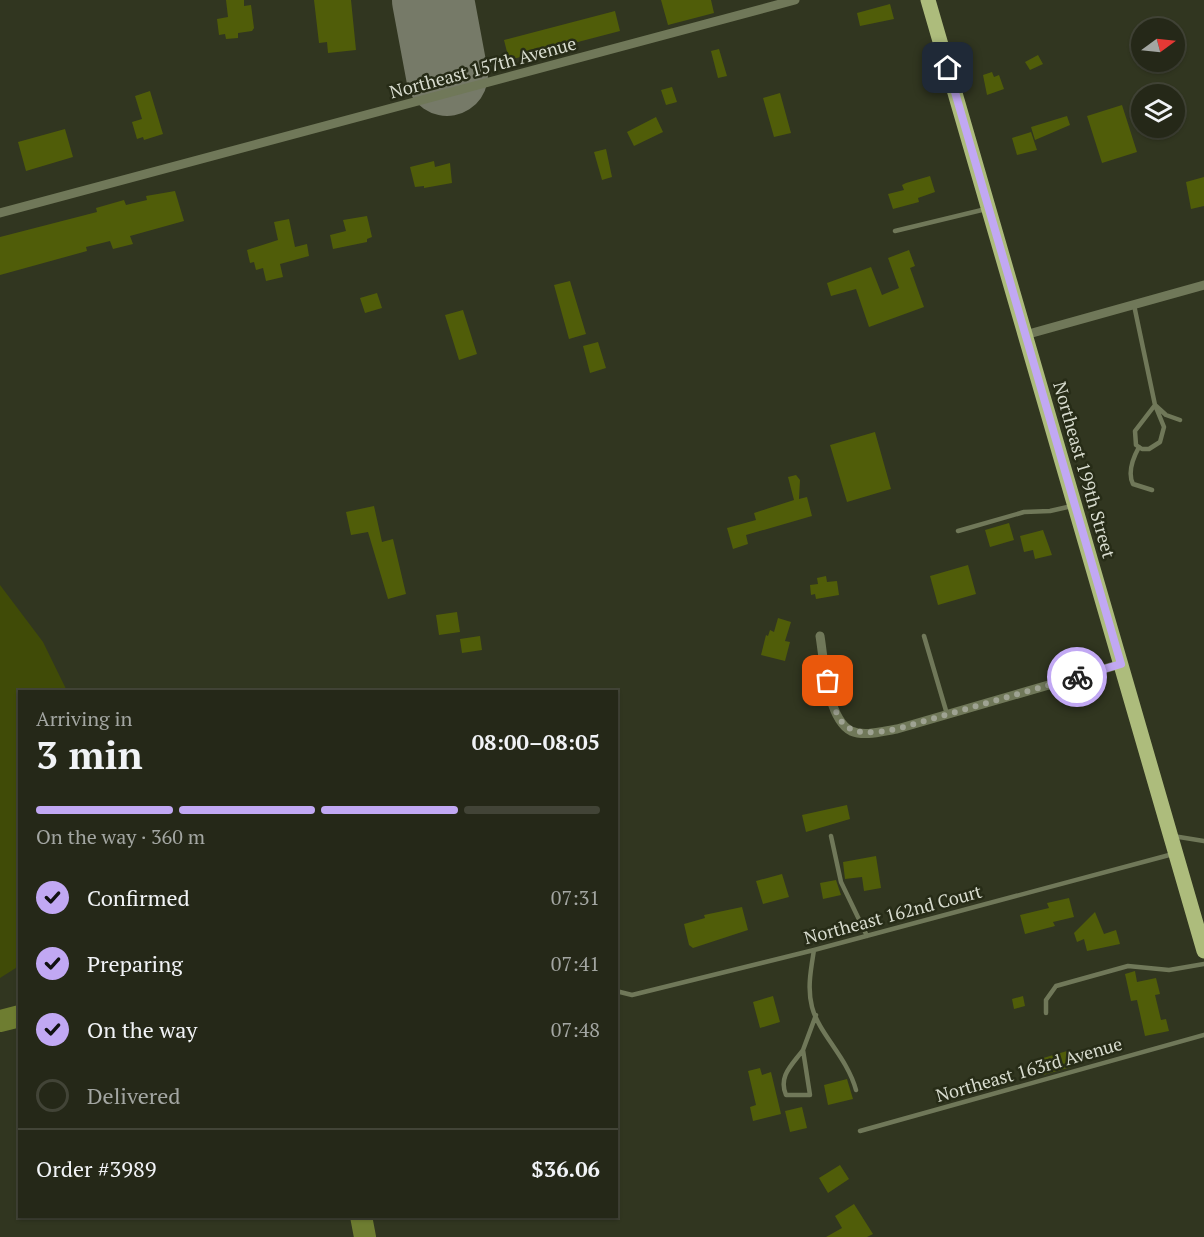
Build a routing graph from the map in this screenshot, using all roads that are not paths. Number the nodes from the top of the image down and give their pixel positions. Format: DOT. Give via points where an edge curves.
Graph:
graph roads {
  1 [pos="795,0"];
  2 [pos="928,0"];
  3 [pos="988,208"];
  4 [pos="0,213"];
  5 [pos="895,231"];
  6 [pos="1204,285"];
  7 [pos="1134,305"];
  8 [pos="1025,335"];
  9 [pos="1155,405"];
  10 [pos="1180,420"];
  11 [pos="1139,447"];
  12 [pos="1152,490"];
  13 [pos="1074,505"];
  14 [pos="958,531"];
  15 [pos="820,636"];
  16 [pos="924,636"];
  17 [pos="1121,664"];
  18 [pos="947,714"];
  19 [pos="831,836"];
  20 [pos="1171,836"];
  21 [pos="1204,841"];
  22 [pos="1176,853"];
  23 [pos="867,936"];
  24 [pos="814,950"];
  25 [pos="1204,951"];
  26 [pos="1204,963"];
  27 [pos="618,992"];
  28 [pos="1046,1013"];
  29 [pos="816,1016"];
  30 [pos="1204,1035"];
  31 [pos="803,1050"];
  32 [pos="856,1090"];
  33 [pos="860,1131"];
  1 -- 4 [label="street, Northeast 157th Avenue"];
  2 -- 3 [label="main road, Northeast 199th Street"];
  3 -- 5 [label="lane"];
  3 -- 8 [label="main road, Northeast 199th Street"];
  6 -- 7 [label="street"];
  7 -- 8 [label="street"];
  7 -- 9 [label="lane"];
  8 -- 13 [label="main road, Northeast 199th Street"];
  9 -- 10 [label="lane"];
  9 -- 11 [label="lane" via="1135,431"];
  9 -- 11 [label="lane" via="1164,427 1161,442 1149,449"];
  11 -- 12 [label="lane" via="1132,460 1130,478 1133,484"];
  13 -- 14 [label="lane" via="1024,512"];
  13 -- 17 [label="main road, Northeast 199th Street"];
  15 -- 18 [label="street" via="832,705 840,723 852,732 879,732"];
  16 -- 18 [label="lane"];
  17 -- 18 [label="street"];
  17 -- 20 [label="main road, Northeast 199th Street"];
  19 -- 23 [label="lane" via="841,882"];
  20 -- 21 [label="lane"];
  20 -- 22 [label="main road, Northeast 199th Street"];
  22 -- 23 [label="lane, Northeast 162nd Court"];
  22 -- 25 [label="main road, Northeast 199th Street"];
  23 -- 24 [label="lane, Northeast 162nd Court"];
  24 -- 27 [label="lane, Northeast 162nd Court" via="632,995"];
  24 -- 29 [label="lane" via="809,979"];
  26 -- 28 [label="lane" via="1169,970 1128,966 1056,986 1046,1000"];
  29 -- 31 [label="lane"];
  29 -- 32 [label="lane" via="846,1063"];
  30 -- 33 [label="lane, Northeast 163rd Avenue"];
  31 -- 31 [label="lane" via="784,1075 786,1095 810,1095"];
}
